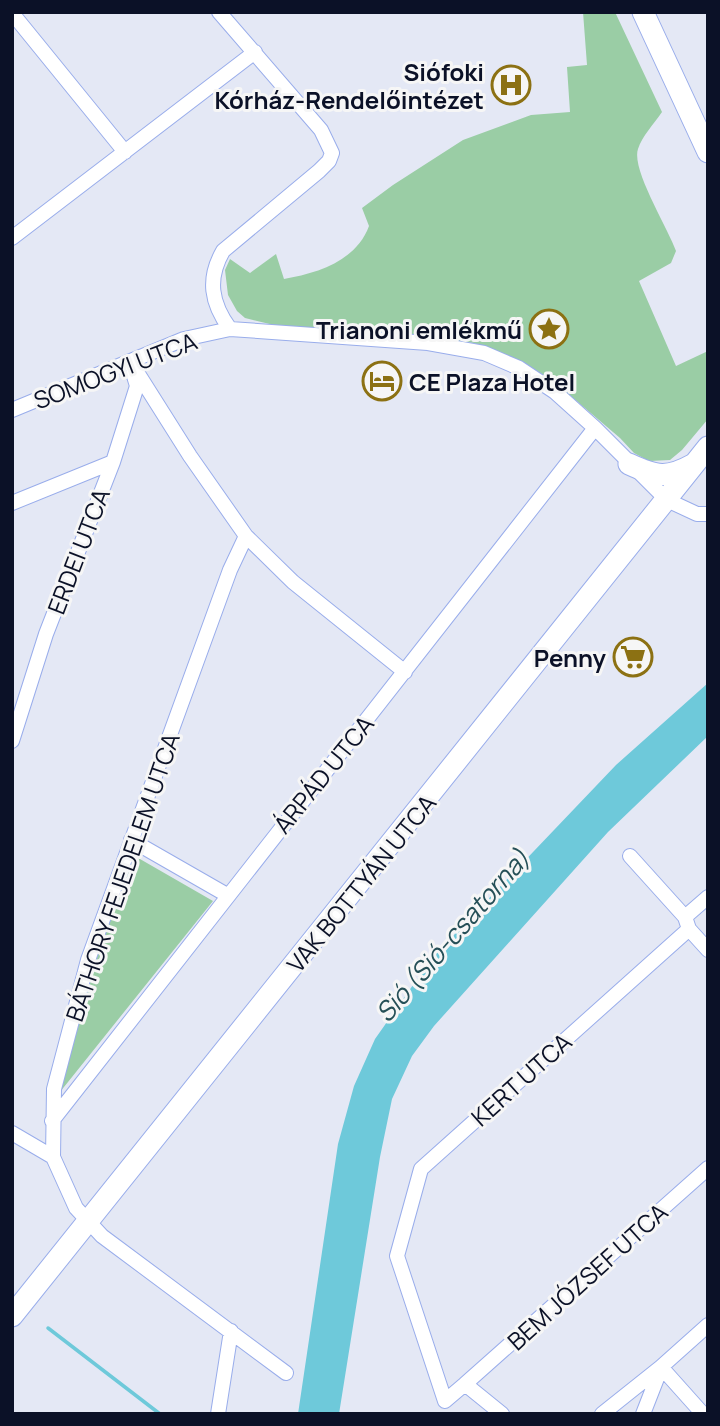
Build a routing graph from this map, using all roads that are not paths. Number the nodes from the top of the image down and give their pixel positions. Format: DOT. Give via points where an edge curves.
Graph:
graph roads {
  1 [pos="219,12"];
  2 [pos="643,12"];
  3 [pos="12,13"];
  4 [pos="255,52"];
  5 [pos="125,152"];
  6 [pos="708,152"];
  7 [pos="12,238"];
  8 [pos="230,329"];
  9 [pos="130,361"];
  10 [pos="12,410"];
  11 [pos="595,428"];
  12 [pos="702,455"];
  13 [pos="113,462"];
  14 [pos="629,464"];
  15 [pos="667,500"];
  16 [pos="12,503"];
  17 [pos="708,514"];
  18 [pos="246,536"];
  19 [pos="405,672"];
  20 [pos="12,741"];
  21 [pos="131,840"];
  22 [pos="630,856"];
  23 [pos="227,895"];
  24 [pos="708,897"];
  25 [pos="687,923"];
  26 [pos="708,950"];
  27 [pos="52,1121"];
  28 [pos="12,1133"];
  29 [pos="53,1157"];
  30 [pos="708,1168"];
  31 [pos="89,1221"];
  32 [pos="12,1316"];
  33 [pos="708,1325"];
  34 [pos="231,1331"];
  35 [pos="661,1367"];
  36 [pos="286,1373"];
  37 [pos="644,1380"];
  38 [pos="465,1384"];
  39 [pos="645,1409"];
  40 [pos="218,1414"];
  41 [pos="502,1414"];
  42 [pos="601,1414"];
  43 [pos="702,1414"];
  1 -- 4 [label="street"];
  2 -- 6 [label="main road"];
  3 -- 5 [label="street"];
  4 -- 5 [label="street"];
  4 -- 8 [label="street" via="321,130 332,153 319,171 223,251 214,267 213,285 217,312"];
  5 -- 7 [label="street"];
  8 -- 9 [label="street, SOMOGYI UTCA" via="184,339"];
  8 -- 11 [label="street, SOMOGYI UTCA" via="428,343 484,353 519,368 555,392"];
  9 -- 10 [label="street, SOMOGYI UTCA"];
  9 -- 13 [label="street, ERDEI UTCA" via="137,386"];
  9 -- 18 [label="street"];
  11 -- 14 [label="street, SOMOGYI UTCA"];
  11 -- 19 [label="street, ÁRPÁD UTCA"];
  12 -- 14 [label="main road" via="677,473 655,476"];
  12 -- 15 [label="main road, VAK BOTTYÁN UTCA"];
  13 -- 16 [label="street"];
  13 -- 20 [label="street, ERDEI UTCA" via="46,634"];
  14 -- 15 [label="street, SOMOGYI UTCA"];
  15 -- 17 [label="street, SOMOGYI UTCA" via="697,514"];
  15 -- 31 [label="main road, VAK BOTTYÁN UTCA"];
  18 -- 19 [label="street" via="293,582"];
  18 -- 21 [label="street, BÁTHORY FEJEDELEM UTCA"];
  19 -- 23 [label="street, ÁRPÁD UTCA"];
  21 -- 23 [label="street"];
  21 -- 27 [label="street, BÁTHORY FEJEDELEM UTCA" via="88,960 54,1089"];
  22 -- 25 [label="street"];
  23 -- 27 [label="street, ÁRPÁD UTCA"];
  24 -- 25 [label="street, KERT UTCA"];
  25 -- 26 [label="street"];
  25 -- 38 [label="street, KERT UTCA" via="421,1169 397,1256 445,1401"];
  27 -- 29 [label="street, BÁTHORY FEJEDELEM UTCA"];
  28 -- 29 [label="street"];
  29 -- 31 [label="street, BÁTHORY FEJEDELEM UTCA" via="76,1208"];
  30 -- 38 [label="street, BEM JÓZSEF UTCA"];
  31 -- 32 [label="main road, VAK BOTTYÁN UTCA"];
  31 -- 34 [label="street, BÁTHORY FEJEDELEM UTCA" via="102,1236"];
  33 -- 35 [label="street"];
  34 -- 36 [label="street, BÁTHORY FEJEDELEM UTCA"];
  34 -- 40 [label="street"];
  35 -- 37 [label="street"];
  35 -- 39 [label="street"];
  35 -- 43 [label="street"];
  37 -- 39 [label="street"];
  37 -- 42 [label="street"];
  38 -- 41 [label="street"];
}
